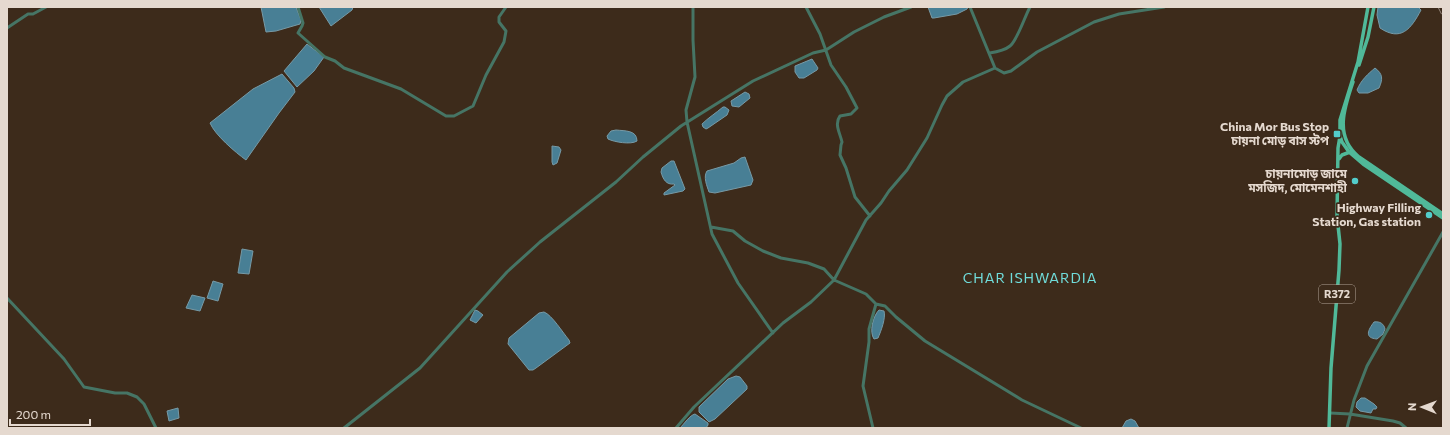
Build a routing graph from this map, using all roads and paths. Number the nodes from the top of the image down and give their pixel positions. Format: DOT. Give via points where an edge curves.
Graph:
graph roads {
  1 [pos="46,7"];
  2 [pos="298,7"];
  3 [pos="506,7"];
  4 [pos="693,7"];
  5 [pos="806,7"];
  6 [pos="911,7"];
  7 [pos="970,7"];
  8 [pos="1030,7"];
  9 [pos="1164,7"];
  10 [pos="1368,7"];
  11 [pos="1374,7"];
  12 [pos="7,28"];
  13 [pos="826,50"];
  14 [pos="989,53"];
  15 [pos="995,68"];
  16 [pos="687,122"];
  17 [pos="1340,136"];
  18 [pos="1349,152"];
  19 [pos="1354,152"];
  20 [pos="1338,160"];
  21 [pos="1443,214"];
  22 [pos="870,216"];
  23 [pos="1443,218"];
  24 [pos="711,227"];
  25 [pos="1443,232"];
  26 [pos="834,280"];
  27 [pos="7,298"];
  28 [pos="876,304"];
  29 [pos="773,333"];
  30 [pos="1330,413"];
  31 [pos="1350,414"];
  32 [pos="156,428"];
  33 [pos="344,428"];
  34 [pos="676,428"];
  35 [pos="873,428"];
  36 [pos="1081,428"];
  37 [pos="1329,428"];
  38 [pos="1347,428"];
  39 [pos="1406,428"];
  1 -- 12 [label="street" via="28,14"];
  2 -- 3 [label="street" via="303,23 298,33 325,57 344,68 401,89 446,116 454,116 473,106 505,39 506,31 499,22 499,17"];
  4 -- 16 [label="street" via="695,77 686,110"];
  5 -- 13 [label="street"];
  6 -- 13 [label="street" via="854,32"];
  7 -- 14 [label="street"];
  8 -- 14 [label="street" via="1010,47"];
  9 -- 15 [label="street" via="1118,14 1094,22 1037,52 1011,71 1004,73"];
  10 -- 17 [label="main road" via="1358,62 1342,112"];
  11 -- 19 [label="main road" via="1344,118 1345,138"];
  13 -- 16 [label="street" via="813,53 753,81"];
  13 -- 22 [label="street" via="831,65 857,108 851,114 840,116 838,120 837,128 842,142 840,155 855,196"];
  14 -- 15 [label="street"];
  15 -- 22 [label="street" via="963,82 947,96 927,138 907,170"];
  16 -- 24 [label="street"];
  16 -- 33 [label="street" via="540,242 507,272 420,368"];
  17 -- 18 [label="main road"];
  17 -- 20 [label="main road, R372"];
  18 -- 19 [label="main road"];
  18 -- 20 [label="main road"];
  18 -- 23 [label="main road"];
  19 -- 21 [label="main road"];
  20 -- 30 [label="main road, R372" via="1337,216 1340,270 1331,368"];
  22 -- 26 [label="street"];
  24 -- 26 [label="street" via="733,231 755,247 781,258 824,269"];
  24 -- 29 [label="street" via="712,234 738,283"];
  25 -- 31 [label="street" via="1367,366"];
  26 -- 28 [label="street" via="866,294"];
  26 -- 29 [label="street"];
  27 -- 32 [label="street" via="64,359 84,387 127,393 137,397 144,404"];
  28 -- 35 [label="street" via="869,329 863,386"];
  28 -- 36 [label="street" via="886,306 896,318 925,340 1022,400"];
  29 -- 34 [label="street" via="699,402"];
  30 -- 31 [label="street"];
  30 -- 37 [label="main road, R372"];
  31 -- 38 [label="street"];
  31 -- 39 [label="street" via="1393,421"];
}
